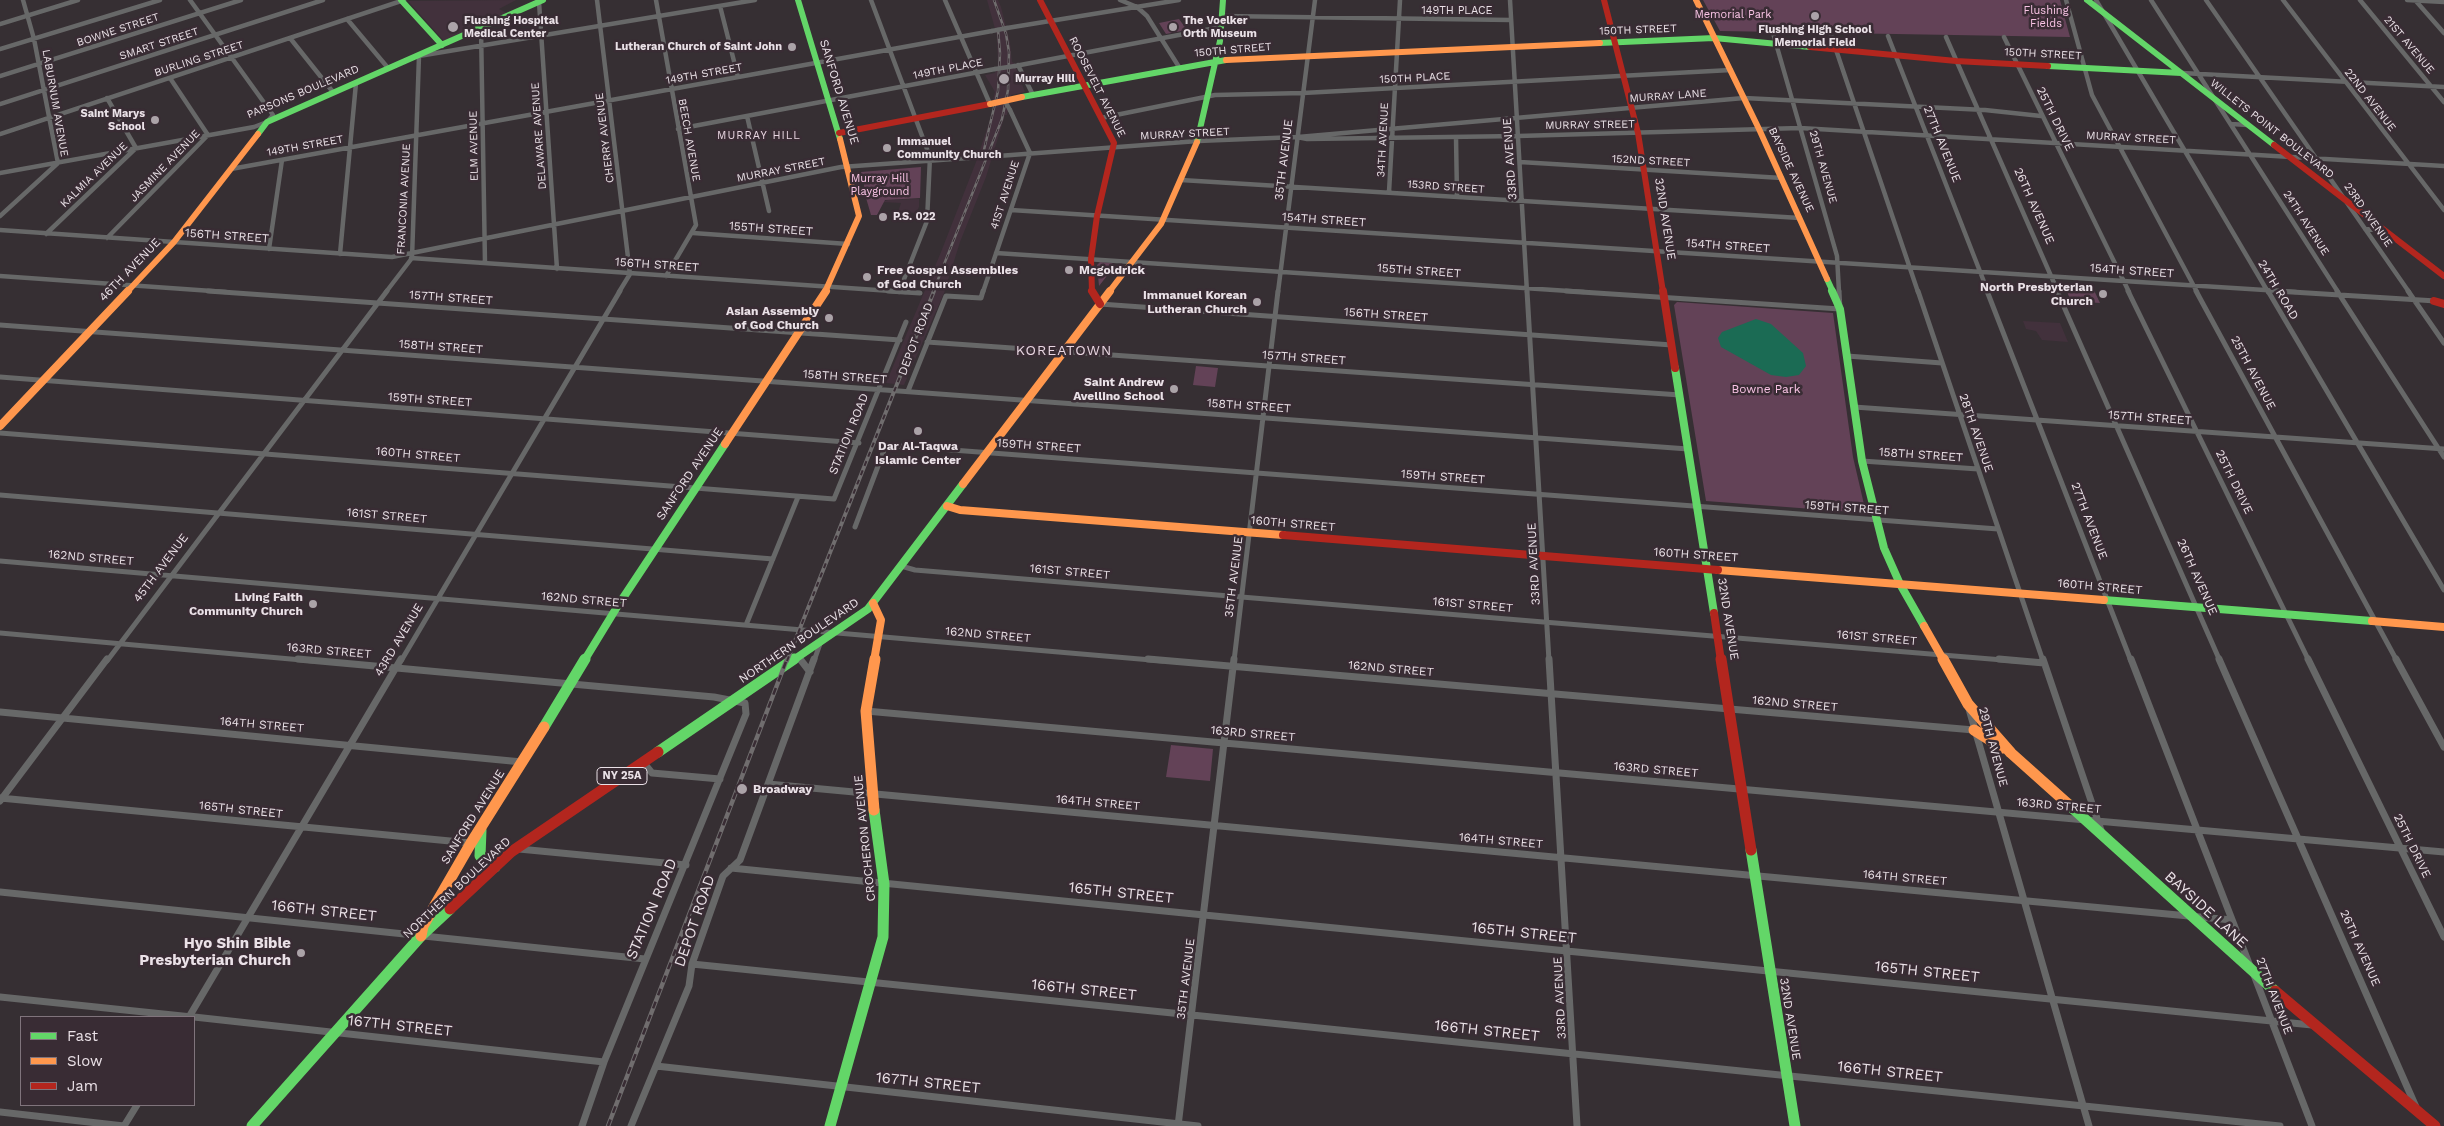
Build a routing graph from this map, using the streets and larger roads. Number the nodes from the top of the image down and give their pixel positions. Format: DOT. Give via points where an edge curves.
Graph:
graph roads {
  1 [pos="23,0"];
  2 [pos="78,0"];
  3 [pos="160,0"];
  4 [pos="190,0"];
  5 [pos="241,0"];
  6 [pos="323,0"];
  7 [pos="402,0"];
  8 [pos="597,0"];
  9 [pos="656,0"];
  10 [pos="755,0"];
  11 [pos="798,0"];
  12 [pos="871,0"];
  13 [pos="945,0"];
  14 [pos="1040,0"];
  15 [pos="1120,0"];
  16 [pos="1179,0"];
  17 [pos="1223,0"];
  18 [pos="1315,0"];
  19 [pos="1400,0"];
  20 [pos="1510,0"];
  21 [pos="1604,0"];
  22 [pos="1696,0"];
  23 [pos="2066,0"];
  24 [pos="2087,0"];
  25 [pos="2096,0"];
  26 [pos="2151,0"];
  27 [pos="2206,0"];
  28 [pos="2283,0"];
  29 [pos="2360,0"];
  30 [pos="2407,0"];
  31 [pos="2415,0"];
  32 [pos="541,1"];
  33 [pos="2444,2"];
  34 [pos="720,6"];
  35 [pos="1137,7"];
  36 [pos="199,13"];
  37 [pos="2105,14"];
  38 [pos="28,15"];
  39 [pos="658,16"];
  40 [pos="1222,16"];
  41 [pos="1314,17"];
  42 [pos="1400,18"];
  43 [pos="346,19"];
  44 [pos="1511,20"];
  45 [pos="1050,21"];
  46 [pos="0,24"];
  47 [pos="600,26"];
  48 [pos="1221,27"];
  49 [pos="481,28"];
  50 [pos="1773,33"];
  51 [pos="2444,33"];
  52 [pos="2116,34"];
  53 [pos="2130,34"];
  54 [pos="215,35"];
  55 [pos="1831,35"];
  56 [pos="541,36"];
  57 [pos="1888,36"];
  58 [pos="961,37"];
  59 [pos="1946,37"];
  60 [pos="2004,37"];
  61 [pos="290,38"];
  62 [pos="1162,38"];
  63 [pos="1714,38"];
  64 [pos="34,39"];
  65 [pos="1615,42"];
  66 [pos="1776,44"];
  67 [pos="481,46"];
  68 [pos="1513,46"];
  69 [pos="445,48"];
  70 [pos="0,49"];
  71 [pos="890,50"];
  72 [pos="1835,50"];
  73 [pos="1397,52"];
  74 [pos="1896,55"];
  75 [pos="419,56"];
  76 [pos="1068,56"];
  77 [pos="1308,56"];
  78 [pos="231,58"];
  79 [pos="1216,61"];
  80 [pos="1956,61"];
  81 [pos="818,63"];
  82 [pos="40,64"];
  83 [pos="2016,64"];
  84 [pos="1017,66"];
  85 [pos="1179,67"];
  86 [pos="388,68"];
  87 [pos="2084,68"];
  88 [pos="1731,70"];
  89 [pos="2137,71"];
  90 [pos="977,73"];
  91 [pos="2181,73"];
  92 [pos="2200,74"];
  93 [pos="0,76"];
  94 [pos="1624,76"];
  95 [pos="738,77"];
  96 [pos="2260,77"];
  97 [pos="170,78"];
  98 [pos="1515,82"];
  99 [pos="2345,82"];
  100 [pos="356,83"];
  101 [pos="1084,86"];
  102 [pos="903,87"];
  103 [pos="2432,87"];
  104 [pos="1395,88"];
  105 [pos="2444,88"];
  106 [pos="671,89"];
  107 [pos="44,90"];
  108 [pos="334,92"];
  109 [pos="1303,93"];
  110 [pos="1033,95"];
  111 [pos="1208,96"];
  112 [pos="107,98"];
  113 [pos="1744,98"];
  114 [pos="609,100"];
  115 [pos="829,101"];
  116 [pos="1005,101"];
  117 [pos="1792,101"];
  118 [pos="2218,101"];
  119 [pos="2444,102"];
  120 [pos="0,104"];
  121 [pos="990,104"];
  122 [pos="1854,104"];
  123 [pos="1632,107"];
  124 [pos="1915,107"];
  125 [pos="1978,110"];
  126 [pos="546,112"];
  127 [pos="747,116"];
  128 [pos="2041,116"];
  129 [pos="1517,117"];
  130 [pos="49,118"];
  131 [pos="915,118"];
  132 [pos="1101,118"];
  133 [pos="267,122"];
  134 [pos="482,123"];
  135 [pos="2231,124"];
  136 [pos="2248,125"];
  137 [pos="1392,127"];
  138 [pos="1758,127"];
  139 [pos="1800,128"];
  140 [pos="678,129"];
  141 [pos="1863,131"];
  142 [pos="839,133"];
  143 [pos="1638,133"];
  144 [pos="0,134"];
  145 [pos="208,135"];
  146 [pos="417,135"];
  147 [pos="1927,135"];
  148 [pos="1518,136"];
  149 [pos="1297,137"];
  150 [pos="1456,137"];
  151 [pos="1391,138"];
  152 [pos="1990,139"];
  153 [pos="1198,141"];
  154 [pos="2055,142"];
  155 [pos="2119,146"];
  156 [pos="350,147"];
  157 [pos="1115,147"];
  158 [pos="136,148"];
  159 [pos="2184,150"];
  160 [pos="1030,153"];
  161 [pos="2249,154"];
  162 [pos="2288,156"];
  163 [pos="2316,158"];
  164 [pos="282,160"];
  165 [pos="929,161"];
  166 [pos="1520,162"];
  167 [pos="58,163"];
  168 [pos="2408,164"];
  169 [pos="2444,166"];
  170 [pos="848,167"];
  171 [pos="231,169"];
  172 [pos="1644,170"];
  173 [pos="0,173"];
  174 [pos="1782,178"];
  175 [pos="1180,180"];
  176 [pos="762,183"];
  177 [pos="1291,186"];
  178 [pos="1389,192"];
  179 [pos="1457,196"];
  180 [pos="690,197"];
  181 [pos="1522,200"];
  182 [pos="2346,201"];
  183 [pos="1650,208"];
  184 [pos="1011,210"];
  185 [pos="2444,210"];
  186 [pos="622,211"];
  187 [pos="769,211"];
  188 [pos="0,216"];
  189 [pos="1097,216"];
  190 [pos="1800,218"];
  191 [pos="1163,220"];
  192 [pos="554,224"];
  193 [pos="1286,227"];
  194 [pos="2365,229"];
  195 [pos="0,230"];
  196 [pos="2383,230"];
  197 [pos="46,234"];
  198 [pos="693,234"];
  199 [pos="107,238"];
  200 [pos="484,238"];
  201 [pos="174,242"];
  202 [pos="1525,243"];
  203 [pos="848,244"];
  204 [pos="269,249"];
  205 [pos="1657,251"];
  206 [pos="996,253"];
  207 [pos="340,254"];
  208 [pos="412,256"];
  209 [pos="1091,259"];
  210 [pos="1818,261"];
  211 [pos="1132,262"];
  212 [pos="1838,262"];
  213 [pos="484,264"];
  214 [pos="1909,267"];
  215 [pos="557,269"];
  216 [pos="1980,271"];
  217 [pos="1280,272"];
  218 [pos="630,274"];
  219 [pos="0,276"];
  220 [pos="666,276"];
  221 [pos="2051,276"];
  222 [pos="2444,276"];
  223 [pos="2122,281"];
  224 [pos="2194,285"];
  225 [pos="133,286"];
  226 [pos="828,287"];
  227 [pos="1527,288"];
  228 [pos="2267,290"];
  229 [pos="899,292"];
  230 [pos="920,293"];
  231 [pos="2340,295"];
  232 [pos="946,296"];
  233 [pos="1664,298"];
  234 [pos="2413,300"];
  235 [pos="2434,301"];
  236 [pos="378,303"];
  237 [pos="2444,303"];
  238 [pos="1100,304"];
  239 [pos="1840,309"];
  240 [pos="1275,318"];
  241 [pos="602,319"];
  242 [pos="906,322"];
  243 [pos="0,325"];
  244 [pos="89,331"];
  245 [pos="799,332"];
  246 [pos="1530,335"];
  247 [pos="900,340"];
  248 [pos="927,342"];
  249 [pos="2444,344"];
  250 [pos="1672,345"];
  251 [pos="342,350"];
  252 [pos="1064,352"];
  253 [pos="1847,356"];
  254 [pos="1942,363"];
  255 [pos="1269,366"];
  256 [pos="574,367"];
  257 [pos="0,377"];
  258 [pos="43,381"];
  259 [pos="767,381"];
  260 [pos="1533,385"];
  261 [pos="880,389"];
  262 [pos="908,391"];
  263 [pos="1680,395"];
  264 [pos="304,400"];
  265 [pos="1028,400"];
  266 [pos="1854,407"];
  267 [pos="1959,415"];
  268 [pos="1263,417"];
  269 [pos="543,419"];
  270 [pos="2038,420"];
  271 [pos="0,426"];
  272 [pos="2117,426"];
  273 [pos="2196,432"];
  274 [pos="732,433"];
  275 [pos="0,434"];
  276 [pos="1536,437"];
  277 [pos="2276,437"];
  278 [pos="859,443"];
  279 [pos="2357,443"];
  280 [pos="1688,449"];
  281 [pos="2441,449"];
  282 [pos="988,452"];
  283 [pos="263,455"];
  284 [pos="2444,457"];
  285 [pos="1862,461"];
  286 [pos="1978,469"];
  287 [pos="1256,473"];
  288 [pos="510,474"];
  289 [pos="696,488"];
  290 [pos="1539,494"];
  291 [pos="0,495"];
  292 [pos="798,497"];
  293 [pos="834,499"];
  294 [pos="947,506"];
  295 [pos="1697,506"];
  296 [pos="218,513"];
  297 [pos="1876,520"];
  298 [pos="856,527"];
  299 [pos="1998,529"];
  300 [pos="1249,533"];
  301 [pos="475,534"];
  302 [pos="655,549"];
  303 [pos="1543,556"];
  304 [pos="773,559"];
  305 [pos="0,561"];
  306 [pos="901,566"];
  307 [pos="1707,569"];
  308 [pos="171,576"];
  309 [pos="1900,584"];
  310 [pos="2444,590"];
  311 [pos="2020,594"];
  312 [pos="1242,597"];
  313 [pos="436,599"];
  314 [pos="2108,601"];
  315 [pos="873,603"];
  316 [pos="2197,608"];
  317 [pos="613,613"];
  318 [pos="2286,615"];
  319 [pos="1547,622"];
  320 [pos="2376,622"];
  321 [pos="746,625"];
  322 [pos="2444,627"];
  323 [pos="0,633"];
  324 [pos="833,633"];
  325 [pos="877,636"];
  326 [pos="1718,636"];
  327 [pos="821,641"];
  328 [pos="119,644"];
  329 [pos="1939,654"];
  330 [pos="798,657"];
  331 [pos="2044,663"];
  332 [pos="1233,667"];
  333 [pos="395,669"];
  334 [pos="810,672"];
  335 [pos="569,684"];
  336 [pos="1552,694"];
  337 [pos="733,701"];
  338 [pos="745,703"];
  339 [pos="1968,704"];
  340 [pos="1729,709"];
  341 [pos="866,711"];
  342 [pos="0,712"];
  343 [pos="63,718"];
  344 [pos="1974,730"];
  345 [pos="1225,743"];
  346 [pos="350,745"];
  347 [pos="2444,747"];
  348 [pos="2011,753"];
  349 [pos="522,762"];
  350 [pos="643,762"];
  351 [pos="1556,772"];
  352 [pos="720,779"];
  353 [pos="768,784"];
  354 [pos="1742,789"];
  355 [pos="872,793"];
  356 [pos="1,799"];
  357 [pos="1997,811"];
  358 [pos="2084,819"];
  359 [pos="2098,821"];
  360 [pos="1214,825"];
  361 [pos="301,828"];
  362 [pos="2197,830"];
  363 [pos="2104,837"];
  364 [pos="2298,839"];
  365 [pos="476,843"];
  366 [pos="2400,848"];
  367 [pos="514,850"];
  368 [pos="2444,852"];
  369 [pos="1562,858"];
  370 [pos="686,865"];
  371 [pos="495,867"];
  372 [pos="731,868"];
  373 [pos="1755,876"];
  374 [pos="884,884"];
  375 [pos="0,892"];
  376 [pos="2023,901"];
  377 [pos="1204,915"];
  378 [pos="248,917"];
  379 [pos="2192,917"];
  380 [pos="2232,920"];
  381 [pos="421,936"];
  382 [pos="2444,937"];
  383 [pos="1567,951"];
  384 [pos="645,959"];
  385 [pos="692,964"];
  386 [pos="1770,971"];
  387 [pos="2252,971"];
  388 [pos="871,982"];
  389 [pos="0,996"];
  390 [pos="2052,998"];
  391 [pos="1192,1015"];
  392 [pos="182,1016"];
  393 [pos="192,1016"];
  394 [pos="195,1017"];
  395 [pos="2271,1020"];
  396 [pos="2314,1025"];
  397 [pos="336,1032"];
  398 [pos="1573,1054"];
  399 [pos="604,1062"];
  400 [pos="656,1066"];
  401 [pos="1786,1076"];
  402 [pos="841,1087"];
  403 [pos="136,1106"];
  404 [pos="2083,1106"];
  405 [pos="0,1112"];
  406 [pos="2418,1112"];
  407 [pos="1178,1125"];
  408 [pos="124,1126"];
  409 [pos="252,1126"];
  410 [pos="582,1126"];
  411 [pos="631,1126"];
  412 [pos="830,1126"];
  413 [pos="1198,1126"];
  414 [pos="1577,1126"];
  415 [pos="1794,1126"];
  416 [pos="2088,1126"];
  417 [pos="2280,1126"];
  418 [pos="2312,1126"];
  419 [pos="2425,1126"];
  420 [pos="2435,1126"];
  1 -- 38 [label="street, LABURNUM AVENUE"];
  2 -- 38 [label="street"];
  3 -- 64 [label="street"];
  4 -- 36 [label="street"];
  5 -- 36 [label="street, BOWNE STREET"];
  6 -- 54 [label="street, SMART STREET"];
  7 -- 43 [label="street, BURLING STREET"];
  7 -- 69 [label="street"];
  8 -- 47 [label="street, CHERRY AVENUE"];
  9 -- 39 [label="street, BEECH AVENUE"];
  10 -- 34 [label="street"];
  11 -- 81 [label="street, SANFORD AVENUE"];
  12 -- 71 [label="street"];
  13 -- 58 [label="street"];
  14 -- 45 [label="street, ROOSEVELT AVENUE"];
  15 -- 35 [label="street"];
  16 -- 35 [label="street, 149TH STREET"];
  17 -- 40 [label="street, NORTHERN BOULEVARD / NY 25A"];
  18 -- 41 [label="street, 35TH AVENUE"];
  19 -- 42 [label="street, 34TH AVENUE"];
  20 -- 44 [label="street, 33RD AVENUE"];
  21 -- 65 [label="street, 32ND AVENUE"];
  22 -- 63 [label="street, BAYSIDE AVENUE"];
  23 -- 87 [label="street, 25TH AVENUE"];
  24 -- 37 [label="street, WILLETS POINT BOULEVARD"];
  25 -- 37 [label="street, 24TH ROAD"];
  26 -- 92 [label="street, 24TH AVENUE"];
  27 -- 96 [label="street, 23RD AVENUE"];
  28 -- 99 [label="street, 22ND AVENUE"];
  29 -- 103 [label="street, 21ST AVENUE"];
  30 -- 31 [label="street"];
  31 -- 33 [label="street"];
  31 -- 51 [label="street"];
  32 -- 49 [label="street, PARSONS BOULEVARD"];
  32 -- 56 [label="street, DELAWARE AVENUE"];
  34 -- 39 [label="street"];
  34 -- 95 [label="street"];
  35 -- 45 [label="street, 149TH STREET"];
  35 -- 62 [label="street"];
  36 -- 54 [label="street"];
  36 -- 82 [label="street, BOWNE STREET"];
  37 -- 52 [label="street, 24TH ROAD"];
  37 -- 53 [label="street, WILLETS POINT BOULEVARD"];
  38 -- 46 [label="street"];
  38 -- 64 [label="street, LABURNUM AVENUE"];
  39 -- 47 [label="street"];
  39 -- 106 [label="street, BEECH AVENUE"];
  40 -- 41 [label="street, 149TH PLACE"];
  40 -- 48 [label="street, NORTHERN BOULEVARD / NY 25A"];
  41 -- 42 [label="street, 149TH PLACE"];
  41 -- 77 [label="street, 35TH AVENUE"];
  42 -- 44 [label="street, 149TH PLACE"];
  42 -- 73 [label="street, 34TH AVENUE"];
  43 -- 61 [label="street, BURLING STREET"];
  43 -- 86 [label="street"];
  44 -- 68 [label="street, 33RD AVENUE"];
  45 -- 58 [label="street, 149TH STREET, bridge"];
  45 -- 76 [label="street, ROOSEVELT AVENUE"];
  47 -- 56 [label="street"];
  47 -- 114 [label="street, CHERRY AVENUE"];
  48 -- 62 [label="street, 149TH PLACE"];
  48 -- 79 [label="street, NORTHERN BOULEVARD / NY 25A"];
  49 -- 67 [label="street, ELM AVENUE"];
  49 -- 69 [label="street, PARSONS BOULEVARD"];
  50 -- 66 [label="street, 29TH AVENUE"];
  52 -- 53 [label="street"];
  52 -- 89 [label="street, 24TH ROAD"];
  53 -- 91 [label="street, WILLETS POINT BOULEVARD"];
  54 -- 78 [label="street"];
  54 -- 107 [label="street, SMART STREET"];
  55 -- 72 [label="street, 28TH AVENUE"];
  56 -- 67 [label="street"];
  56 -- 126 [label="street, DELAWARE AVENUE"];
  57 -- 74 [label="street, 27TH AVENUE"];
  58 -- 71 [label="street, 149TH STREET"];
  58 -- 90 [label="street"];
  59 -- 80 [label="street, 26TH AVENUE"];
  60 -- 83 [label="street, 25TH DRIVE"];
  61 -- 78 [label="street, BURLING STREET"];
  61 -- 108 [label="street"];
  62 -- 76 [label="street, 149TH PLACE"];
  62 -- 85 [label="street"];
  63 -- 65 [label="street, 150TH STREET"];
  63 -- 66 [label="street, 150TH STREET"];
  63 -- 88 [label="street, BAYSIDE AVENUE"];
  64 -- 70 [label="street"];
  64 -- 82 [label="street, LABURNUM AVENUE"];
  65 -- 68 [label="street, 150TH STREET"];
  65 -- 94 [label="street, 32ND AVENUE"];
  66 -- 72 [label="street, 150TH STREET"];
  66 -- 117 [label="street, 29TH AVENUE"];
  67 -- 69 [label="street"];
  67 -- 134 [label="street, ELM AVENUE"];
  68 -- 73 [label="street, 150TH STREET"];
  68 -- 98 [label="street, 33RD AVENUE"];
  69 -- 75 [label="street, PARSONS BOULEVARD"];
  71 -- 81 [label="street, 149TH STREET"];
  71 -- 102 [label="street"];
  72 -- 74 [label="street, 150TH STREET"];
  72 -- 122 [label="street, 28TH AVENUE"];
  73 -- 77 [label="street, 150TH STREET"];
  73 -- 104 [label="street, 34TH AVENUE"];
  74 -- 80 [label="street, 150TH STREET"];
  74 -- 124 [label="street, 27TH AVENUE"];
  75 -- 86 [label="street, PARSONS BOULEVARD"];
  75 -- 146 [label="street, FRANCONIA AVENUE"];
  76 -- 84 [label="street, 149TH PLACE"];
  76 -- 101 [label="street, ROOSEVELT AVENUE"];
  77 -- 79 [label="street, 150TH STREET"];
  77 -- 109 [label="street, 35TH AVENUE"];
  78 -- 97 [label="street, BURLING STREET"];
  78 -- 133 [label="street" via="274,115"];
  79 -- 85 [label="street, 150TH STREET"];
  79 -- 111 [label="street, NORTHERN BOULEVARD / NY 25A"];
  80 -- 83 [label="street, 150TH STREET"];
  80 -- 125 [label="street, 26TH AVENUE"];
  81 -- 95 [label="street, 149TH STREET"];
  81 -- 115 [label="street, SANFORD AVENUE"];
  82 -- 93 [label="street, BOWNE STREET"];
  82 -- 107 [label="street, LABURNUM AVENUE"];
  83 -- 87 [label="street, 150TH STREET"];
  83 -- 128 [label="street, 25TH DRIVE"];
  84 -- 90 [label="street, 149TH PLACE, bridge"];
  84 -- 110 [label="street"];
  85 -- 101 [label="street, 150TH STREET"];
  86 -- 100 [label="street, PARSONS BOULEVARD"];
  87 -- 89 [label="street, 150TH STREET"];
  87 -- 155 [label="street, 25TH AVENUE" via="2092,94"];
  88 -- 94 [label="street, 150TH PLACE"];
  88 -- 113 [label="street, BAYSIDE AVENUE"];
  89 -- 91 [label="street, 150TH STREET"];
  89 -- 159 [label="street, 24TH ROAD"];
  90 -- 102 [label="street, 149TH PLACE"];
  90 -- 121 [label="street"];
  91 -- 92 [label="street, 150TH STREET"];
  91 -- 118 [label="street, WILLETS POINT BOULEVARD"];
  92 -- 96 [label="street, 150TH STREET"];
  92 -- 118 [label="street, 24TH AVENUE"];
  94 -- 98 [label="street, 150TH PLACE"];
  94 -- 123 [label="street, 32ND AVENUE"];
  95 -- 106 [label="street, 149TH STREET"];
  96 -- 99 [label="street, 150TH STREET"];
  96 -- 163 [label="street, 23RD AVENUE"];
  97 -- 112 [label="street, BURLING STREET"];
  97 -- 145 [label="street, JASMINE AVENUE"];
  98 -- 104 [label="street, 150TH PLACE"];
  98 -- 129 [label="street, 33RD AVENUE"];
  99 -- 103 [label="street, 150TH STREET"];
  99 -- 168 [label="street, 22ND AVENUE"];
  100 -- 108 [label="street, PARSONS BOULEVARD"];
  100 -- 156 [label="street"];
  101 -- 110 [label="street, 150TH STREET"];
  101 -- 132 [label="street, ROOSEVELT AVENUE"];
  102 -- 115 [label="street, 149TH PLACE"];
  102 -- 131 [label="street"];
  103 -- 105 [label="street, 150TH STREET"];
  103 -- 119 [label="street, 21ST AVENUE"];
  104 -- 109 [label="street, 150TH PLACE"];
  104 -- 137 [label="street, 34TH AVENUE"];
  106 -- 114 [label="street, 149TH STREET"];
  106 -- 140 [label="street, BEECH AVENUE"];
  107 -- 120 [label="street, SMART STREET"];
  107 -- 130 [label="street, LABURNUM AVENUE"];
  108 -- 133 [label="street, PARSONS BOULEVARD"];
  109 -- 111 [label="street, 150TH PLACE"];
  109 -- 149 [label="street, 35TH AVENUE"];
  110 -- 116 [label="street, 150TH STREET, bridge"];
  111 -- 132 [label="street, 150TH PLACE"];
  111 -- 153 [label="street, NORTHERN BOULEVARD / NY 25A"];
  112 -- 130 [label="street, BURLING STREET"];
  112 -- 158 [label="street, KALMIA AVENUE"];
  113 -- 117 [label="street, MURRAY LANE"];
  113 -- 123 [label="street, MURRAY LANE"];
  113 -- 138 [label="street, BAYSIDE AVENUE"];
  114 -- 126 [label="street, 149TH STREET"];
  114 -- 186 [label="street, CHERRY AVENUE"];
  115 -- 127 [label="street, 149TH PLACE"];
  115 -- 142 [label="street, SANFORD AVENUE"];
  116 -- 121 [label="street, 150TH STREET, bridge"];
  116 -- 160 [label="street, 41ST AVENUE, bridge"];
  117 -- 122 [label="street, MURRAY LANE"];
  117 -- 139 [label="street, 29TH AVENUE"];
  118 -- 135 [label="street, 24TH AVENUE"];
  118 -- 136 [label="street, WILLETS POINT BOULEVARD"];
  121 -- 131 [label="street, 150TH STREET"];
  122 -- 124 [label="street, MURRAY LANE"];
  122 -- 141 [label="street, 28TH AVENUE"];
  123 -- 129 [label="street, MURRAY LANE"];
  123 -- 143 [label="street, 32ND AVENUE"];
  124 -- 125 [label="street, MURRAY LANE"];
  124 -- 147 [label="street, 27TH AVENUE"];
  125 -- 128 [label="street, MURRAY LANE"];
  125 -- 152 [label="street, 26TH AVENUE"];
  126 -- 134 [label="street, 149TH STREET"];
  126 -- 192 [label="street, DELAWARE AVENUE"];
  127 -- 140 [label="street, 149TH PLACE"];
  127 -- 176 [label="street"];
  128 -- 154 [label="street, 25TH DRIVE"];
  129 -- 137 [label="street, MURRAY LANE"];
  129 -- 148 [label="street, 33RD AVENUE"];
  130 -- 144 [label="street, BURLING STREET"];
  130 -- 167 [label="street, LABURNUM AVENUE"];
  131 -- 142 [label="street, 150TH STREET"];
  131 -- 165 [label="street"];
  132 -- 157 [label="street, ROOSEVELT AVENUE"];
  133 -- 145 [label="street, PARSONS BOULEVARD"];
  133 -- 171 [label="street, 46TH AVENUE"];
  134 -- 146 [label="street, 149TH STREET"];
  134 -- 200 [label="street, ELM AVENUE"];
  135 -- 136 [label="street"];
  135 -- 161 [label="street, 24TH AVENUE"];
  136 -- 162 [label="street, WILLETS POINT BOULEVARD"];
  137 -- 149 [label="street, MURRAY LANE"];
  137 -- 151 [label="street, 34TH AVENUE"];
  138 -- 139 [label="street, MURRAY STREET"];
  138 -- 143 [label="street, MURRAY STREET"];
  138 -- 174 [label="street, BAYSIDE AVENUE"];
  139 -- 141 [label="street, MURRAY STREET"];
  139 -- 212 [label="street, 29TH AVENUE"];
  140 -- 180 [label="street, BEECH AVENUE"];
  141 -- 147 [label="street, MURRAY STREET"];
  141 -- 214 [label="street, 28TH AVENUE"];
  142 -- 170 [label="street, SANFORD AVENUE"];
  143 -- 148 [label="street, MURRAY STREET"];
  143 -- 172 [label="street, 32ND AVENUE"];
  145 -- 158 [label="street, PARSONS BOULEVARD"];
  145 -- 199 [label="street, JASMINE AVENUE"];
  146 -- 156 [label="street, 149TH STREET"];
  146 -- 208 [label="street, FRANCONIA AVENUE"];
  147 -- 152 [label="street, MURRAY STREET"];
  147 -- 216 [label="street, 27TH AVENUE"];
  148 -- 150 [label="street, MURRAY STREET"];
  148 -- 166 [label="street, 33RD AVENUE"];
  149 -- 151 [label="street, MURRAY STREET"];
  149 -- 153 [label="street, MURRAY STREET"];
  149 -- 177 [label="street, 35TH AVENUE"];
  150 -- 151 [label="street, MURRAY STREET"];
  150 -- 179 [label="street"];
  151 -- 178 [label="street, 34TH AVENUE"];
  152 -- 154 [label="street, MURRAY STREET"];
  152 -- 221 [label="street, 26TH AVENUE"];
  153 -- 157 [label="street, MURRAY STREET"];
  153 -- 175 [label="street, NORTHERN BOULEVARD / NY 25A"];
  154 -- 155 [label="street, MURRAY STREET"];
  154 -- 223 [label="street, 25TH DRIVE"];
  155 -- 159 [label="street, MURRAY STREET"];
  155 -- 224 [label="street, 25TH AVENUE"];
  156 -- 164 [label="street, 149TH STREET"];
  156 -- 207 [label="street"];
  157 -- 160 [label="street, MURRAY STREET"];
  157 -- 189 [label="street, ROOSEVELT AVENUE"];
  158 -- 167 [label="street, PARSONS BOULEVARD"];
  158 -- 197 [label="street, KALMIA AVENUE"];
  159 -- 161 [label="street, MURRAY STREET"];
  159 -- 228 [label="street, 24TH ROAD"];
  160 -- 165 [label="street, MURRAY STREET, bridge"];
  160 -- 184 [label="street, 41ST AVENUE"];
  161 -- 162 [label="street, MURRAY STREET"];
  161 -- 231 [label="street, 24TH AVENUE"];
  162 -- 163 [label="street, MURRAY STREET"];
  162 -- 182 [label="street, WILLETS POINT BOULEVARD"];
  163 -- 168 [label="street, MURRAY STREET"];
  163 -- 182 [label="street, 23RD AVENUE"];
  164 -- 171 [label="street, 149TH STREET"];
  164 -- 204 [label="street"];
  165 -- 170 [label="street, MURRAY STREET"];
  165 -- 229 [label="street" via="927,221"];
  166 -- 172 [label="street, 152ND STREET"];
  166 -- 181 [label="street, 33RD AVENUE"];
  167 -- 173 [label="street, PARSONS BOULEVARD"];
  167 -- 188 [label="street, LABURNUM AVENUE"];
  168 -- 169 [label="street, MURRAY STREET"];
  168 -- 185 [label="street, 22ND AVENUE"];
  170 -- 176 [label="street, MURRAY STREET"];
  170 -- 203 [label="street, SANFORD AVENUE" via="859,216"];
  171 -- 201 [label="street, 46TH AVENUE"];
  172 -- 174 [label="street, 152ND STREET"];
  172 -- 183 [label="street, 32ND AVENUE"];
  174 -- 190 [label="street, BAYSIDE AVENUE"];
  175 -- 177 [label="street, 153RD STREET"];
  175 -- 191 [label="street, NORTHERN BOULEVARD / NY 25A"];
  176 -- 180 [label="street, MURRAY STREET"];
  176 -- 187 [label="street"];
  177 -- 178 [label="street, 153RD STREET"];
  177 -- 193 [label="street, 35TH AVENUE"];
  178 -- 179 [label="street, 153RD STREET"];
  179 -- 181 [label="street, 153RD STREET"];
  180 -- 186 [label="street, MURRAY STREET"];
  180 -- 198 [label="street, BEECH AVENUE" via="696,225"];
  181 -- 183 [label="street, 153RD STREET"];
  181 -- 202 [label="street, 33RD AVENUE"];
  182 -- 194 [label="street, 23RD AVENUE"];
  182 -- 196 [label="street, WILLETS POINT BOULEVARD"];
  183 -- 190 [label="street, 153RD STREET"];
  183 -- 205 [label="street, 32ND AVENUE"];
  184 -- 189 [label="street, 154TH STREET"];
  184 -- 206 [label="street, 41ST AVENUE"];
  186 -- 192 [label="street, MURRAY STREET"];
  186 -- 218 [label="street, CHERRY AVENUE"];
  189 -- 191 [label="street, 154TH STREET"];
  189 -- 209 [label="street, ROOSEVELT AVENUE"];
  190 -- 210 [label="street, BAYSIDE AVENUE"];
  191 -- 193 [label="street, 154TH STREET"];
  191 -- 211 [label="street, NORTHERN BOULEVARD / NY 25A"];
  192 -- 200 [label="street, MURRAY STREET"];
  192 -- 215 [label="street, DELAWARE AVENUE"];
  193 -- 202 [label="street, 154TH STREET"];
  193 -- 217 [label="street, 35TH AVENUE"];
  194 -- 196 [label="street"];
  194 -- 234 [label="street, 23RD AVENUE"];
  195 -- 197 [label="street, 156TH STREET"];
  196 -- 222 [label="street, WILLETS POINT BOULEVARD"];
  197 -- 199 [label="street, 156TH STREET"];
  198 -- 203 [label="street, 155TH STREET"];
  198 -- 220 [label="street"];
  199 -- 201 [label="street, 156TH STREET"];
  200 -- 208 [label="street, MURRAY STREET"];
  200 -- 213 [label="street, ELM AVENUE"];
  201 -- 204 [label="street, 156TH STREET"];
  201 -- 225 [label="street, 46TH AVENUE"];
  202 -- 205 [label="street, 154TH STREET"];
  202 -- 227 [label="street, 33RD AVENUE"];
  203 -- 226 [label="street, SANFORD AVENUE"];
  204 -- 207 [label="street, 156TH STREET"];
  205 -- 210 [label="street, 154TH STREET"];
  205 -- 233 [label="street, 32ND AVENUE"];
  206 -- 209 [label="street, 155TH STREET"];
  206 -- 232 [label="street, 41ST AVENUE" via="981,298"];
  207 -- 208 [label="street, 156TH STREET"];
  208 -- 213 [label="street, 156TH STREET"];
  208 -- 236 [label="street, FRANCONIA AVENUE"];
  209 -- 211 [label="street, 155TH STREET"];
  209 -- 238 [label="street, ROOSEVELT AVENUE" via="1092,294"];
  210 -- 212 [label="street, 154TH STREET"];
  210 -- 239 [label="street, BAYSIDE AVENUE"];
  211 -- 217 [label="street, 155TH STREET"];
  211 -- 238 [label="street, NORTHERN BOULEVARD / NY 25A"];
  212 -- 214 [label="street, 154TH STREET"];
  212 -- 239 [label="street, 29TH AVENUE"];
  213 -- 215 [label="street, 156TH STREET"];
  214 -- 216 [label="street, 154TH STREET"];
  214 -- 254 [label="street, 28TH AVENUE"];
  215 -- 218 [label="street, 156TH STREET"];
  216 -- 221 [label="street, 154TH STREET"];
  216 -- 270 [label="street, 27TH AVENUE"];
  217 -- 227 [label="street, 155TH STREET"];
  217 -- 240 [label="street, 35TH AVENUE"];
  218 -- 220 [label="street, 156TH STREET"];
  218 -- 241 [label="street, 43RD AVENUE"];
  219 -- 225 [label="street, 157TH STREET"];
  220 -- 226 [label="street, 156TH STREET"];
  221 -- 223 [label="street, 154TH STREET"];
  221 -- 272 [label="street, 26TH AVENUE"];
  223 -- 224 [label="street, 154TH STREET"];
  223 -- 273 [label="street, 25TH DRIVE"];
  224 -- 228 [label="street, 154TH STREET"];
  224 -- 277 [label="street, 25TH AVENUE"];
  225 -- 236 [label="street, 157TH STREET"];
  225 -- 244 [label="street, 46TH AVENUE"];
  226 -- 229 [label="street, 156TH STREET"];
  226 -- 245 [label="street, SANFORD AVENUE"];
  227 -- 233 [label="street, 155TH STREET"];
  227 -- 246 [label="street, 33RD AVENUE"];
  228 -- 231 [label="street, 154TH STREET"];
  228 -- 279 [label="street, 24TH ROAD"];
  229 -- 230 [label="street, 156TH STREET"];
  231 -- 234 [label="street, 154TH STREET"];
  231 -- 281 [label="street, 24TH AVENUE"];
  232 -- 248 [label="street, DEPOT ROAD"];
  233 -- 239 [label="street, 155TH STREET"];
  233 -- 250 [label="street, 32ND AVENUE"];
  234 -- 235 [label="street, 154TH STREET"];
  234 -- 249 [label="street, 23RD AVENUE"];
  235 -- 237 [label="street"];
  236 -- 241 [label="street, 157TH STREET"];
  236 -- 251 [label="street, FRANCONIA AVENUE"];
  238 -- 240 [label="street, 156TH STREET"];
  238 -- 252 [label="street, NORTHERN BOULEVARD / NY 25A"];
  239 -- 253 [label="street, BAYSIDE AVENUE"];
  240 -- 246 [label="street, 156TH STREET"];
  240 -- 255 [label="street, 35TH AVENUE"];
  241 -- 245 [label="street, 157TH STREET"];
  241 -- 256 [label="street, 43RD AVENUE"];
  242 -- 247 [label="street, STATION ROAD"];
  243 -- 244 [label="street, 158TH STREET"];
  244 -- 251 [label="street, 158TH STREET"];
  244 -- 258 [label="street, 46TH AVENUE"];
  245 -- 247 [label="street, 157TH STREET"];
  245 -- 259 [label="street, SANFORD AVENUE"];
  246 -- 250 [label="street, 156TH STREET"];
  246 -- 260 [label="street, 33RD AVENUE"];
  247 -- 261 [label="street, STATION ROAD"];
  248 -- 252 [label="street, 157TH STREET"];
  248 -- 262 [label="street, DEPOT ROAD"];
  250 -- 263 [label="street, 32ND AVENUE"];
  251 -- 256 [label="street, 158TH STREET"];
  251 -- 264 [label="street, 45TH AVENUE"];
  252 -- 255 [label="street, 157TH STREET"];
  252 -- 265 [label="street, NORTHERN BOULEVARD / NY 25A"];
  253 -- 254 [label="street"];
  253 -- 266 [label="street, 29TH AVENUE"];
  254 -- 267 [label="street, 28TH AVENUE"];
  255 -- 260 [label="street, 157TH STREET"];
  255 -- 268 [label="street, 35TH AVENUE"];
  256 -- 259 [label="street, 158TH STREET"];
  256 -- 269 [label="street, 43RD AVENUE"];
  257 -- 258 [label="street, 159TH STREET"];
  258 -- 264 [label="street, 159TH STREET"];
  258 -- 271 [label="street, 46TH AVENUE"];
  259 -- 261 [label="street, 158TH STREET"];
  259 -- 274 [label="street, SANFORD AVENUE"];
  260 -- 263 [label="street, 157TH STREET"];
  260 -- 276 [label="street, 33RD AVENUE"];
  261 -- 262 [label="street, 158TH STREET"];
  261 -- 278 [label="street, STATION ROAD"];
  262 -- 265 [label="street, 158TH STREET"];
  263 -- 280 [label="street, 32ND AVENUE"];
  264 -- 269 [label="street, 159TH STREET"];
  264 -- 283 [label="street, 45TH AVENUE"];
  265 -- 268 [label="street, 158TH STREET"];
  265 -- 282 [label="street, NORTHERN BOULEVARD / NY 25A"];
  266 -- 267 [label="street, 157TH STREET"];
  266 -- 285 [label="street, 29TH AVENUE"];
  267 -- 270 [label="street, 157TH STREET"];
  267 -- 286 [label="street, 28TH AVENUE"];
  268 -- 276 [label="street, 158TH STREET"];
  268 -- 287 [label="street, 35TH AVENUE"];
  269 -- 274 [label="street, 159TH STREET"];
  269 -- 288 [label="street, 43RD AVENUE"];
  270 -- 272 [label="street, 157TH STREET"];
  270 -- 314 [label="street, 27TH AVENUE"];
  272 -- 273 [label="street, 157TH STREET"];
  272 -- 316 [label="street, 26TH AVENUE"];
  273 -- 277 [label="street, 157TH STREET"];
  273 -- 318 [label="street, 25TH DRIVE"];
  274 -- 278 [label="street, 159TH STREET"];
  274 -- 289 [label="street, SANFORD AVENUE"];
  275 -- 283 [label="street, 160TH STREET"];
  276 -- 280 [label="street, 158TH STREET"];
  276 -- 290 [label="street, 33RD AVENUE"];
  277 -- 279 [label="street, 157TH STREET"];
  277 -- 320 [label="street, 25TH AVENUE"];
  278 -- 293 [label="street, STATION ROAD"];
  279 -- 281 [label="street, 157TH STREET"];
  279 -- 310 [label="street, 24TH ROAD"];
  280 -- 295 [label="street, 32ND AVENUE"];
  281 -- 284 [label="street, 24TH AVENUE"];
  282 -- 287 [label="street, 159TH STREET"];
  282 -- 294 [label="street, NORTHERN BOULEVARD / NY 25A"];
  282 -- 298 [label="street, 159TH STREET" via="886,445"];
  283 -- 288 [label="street, 160TH STREET"];
  283 -- 296 [label="street, 45TH AVENUE"];
  285 -- 286 [label="street, 158TH STREET"];
  285 -- 297 [label="street, 29TH AVENUE"];
  286 -- 299 [label="street, 28TH AVENUE"];
  287 -- 290 [label="street, 159TH STREET"];
  287 -- 300 [label="street, 35TH AVENUE"];
  288 -- 289 [label="street, 160TH STREET"];
  288 -- 301 [label="street, 43RD AVENUE"];
  289 -- 292 [label="street, 160TH STREET"];
  289 -- 302 [label="street, SANFORD AVENUE"];
  290 -- 295 [label="street, 159TH STREET"];
  290 -- 303 [label="street, 33RD AVENUE"];
  291 -- 296 [label="street, 161ST STREET"];
  292 -- 293 [label="street, 160TH STREET"];
  292 -- 304 [label="street"];
  294 -- 300 [label="street, 160TH STREET" via="968,511"];
  294 -- 306 [label="street, NORTHERN BOULEVARD / NY 25A"];
  295 -- 297 [label="street, 159TH STREET"];
  295 -- 307 [label="street, 32ND AVENUE"];
  296 -- 301 [label="street, 161ST STREET"];
  296 -- 308 [label="street, 45TH AVENUE"];
  297 -- 299 [label="street, 159TH STREET"];
  297 -- 309 [label="street, 29TH AVENUE"];
  299 -- 311 [label="street, 28TH AVENUE"];
  300 -- 303 [label="street, 160TH STREET"];
  300 -- 312 [label="street, 35TH AVENUE"];
  301 -- 302 [label="street, 161ST STREET"];
  301 -- 313 [label="street, 43RD AVENUE"];
  302 -- 304 [label="street, 161ST STREET"];
  302 -- 317 [label="street, SANFORD AVENUE"];
  303 -- 307 [label="street, 160TH STREET"];
  303 -- 319 [label="street, 33RD AVENUE"];
  304 -- 321 [label="street"];
  305 -- 308 [label="street, 162ND STREET"];
  306 -- 312 [label="street, 161ST STREET" via="915,570"];
  306 -- 315 [label="street, NORTHERN BOULEVARD / NY 25A"];
  307 -- 309 [label="street, 160TH STREET"];
  307 -- 326 [label="street, 32ND AVENUE"];
  308 -- 313 [label="street, 162ND STREET"];
  308 -- 328 [label="street, 45TH AVENUE"];
  309 -- 311 [label="street, 160TH STREET"];
  309 -- 329 [label="street, 29TH AVENUE"];
  311 -- 314 [label="street, 160TH STREET"];
  311 -- 331 [label="street, 28TH AVENUE"];
  312 -- 319 [label="street, 161ST STREET"];
  312 -- 332 [label="street, 35TH AVENUE"];
  313 -- 317 [label="street, 162ND STREET"];
  313 -- 333 [label="street, 43RD AVENUE"];
  314 -- 316 [label="street, 160TH STREET"];
  314 -- 362 [label="street, 27TH AVENUE"];
  315 -- 324 [label="street, NORTHERN BOULEVARD / NY 25A"];
  315 -- 325 [label="street, CROCHERON AVENUE" via="881,620"];
  316 -- 318 [label="street, 160TH STREET"];
  316 -- 364 [label="street, 26TH AVENUE"];
  317 -- 321 [label="street, 162ND STREET"];
  317 -- 335 [label="street, SANFORD AVENUE"];
  318 -- 320 [label="street, 160TH STREET"];
  318 -- 366 [label="street, 25TH DRIVE"];
  319 -- 326 [label="street, 161ST STREET"];
  319 -- 336 [label="street, 33RD AVENUE"];
  320 -- 322 [label="street, 160TH STREET"];
  320 -- 347 [label="street, 25TH AVENUE"];
  321 -- 324 [label="street, 162ND STREET"];
  323 -- 328 [label="street, 163RD STREET"];
  324 -- 325 [label="street, 162ND STREET"];
  324 -- 327 [label="street, NORTHERN BOULEVARD / NY 25A"];
  325 -- 332 [label="street, 162ND STREET"];
  325 -- 341 [label="street, CROCHERON AVENUE"];
  326 -- 329 [label="street, 161ST STREET"];
  326 -- 340 [label="street, 32ND AVENUE"];
  327 -- 330 [label="street, NORTHERN BOULEVARD / NY 25A"];
  327 -- 334 [label="street, DEPOT ROAD"];
  328 -- 333 [label="street, 163RD STREET"];
  328 -- 343 [label="street, 45TH AVENUE"];
  329 -- 331 [label="street, 161ST STREET"];
  329 -- 339 [label="street, 29TH AVENUE"];
  330 -- 334 [label="street"];
  330 -- 337 [label="street, NORTHERN BOULEVARD / NY 25A"];
  331 -- 359 [label="street, 28TH AVENUE"];
  332 -- 336 [label="street, 162ND STREET"];
  332 -- 345 [label="street, 35TH AVENUE"];
  333 -- 335 [label="street, 163RD STREET"];
  333 -- 346 [label="street, 43RD AVENUE"];
  334 -- 353 [label="street, DEPOT ROAD"];
  335 -- 337 [label="street, 163RD STREET"];
  335 -- 349 [label="street, SANFORD AVENUE"];
  336 -- 340 [label="street, 162ND STREET"];
  336 -- 351 [label="street, 33RD AVENUE"];
  337 -- 338 [label="street, 163RD STREET"];
  337 -- 350 [label="street, NORTHERN BOULEVARD / NY 25A"];
  338 -- 352 [label="street, STATION ROAD" via="746,714"];
  339 -- 344 [label="street, 29TH AVENUE"];
  339 -- 348 [label="street, BAYSIDE LANE"];
  340 -- 344 [label="street, 162ND STREET"];
  340 -- 354 [label="street, 32ND AVENUE"];
  341 -- 345 [label="street, 163RD STREET"];
  341 -- 355 [label="street, CROCHERON AVENUE"];
  342 -- 343 [label="street, 164TH STREET"];
  343 -- 346 [label="street, 164TH STREET"];
  343 -- 356 [label="street, 45TH AVENUE"];
  344 -- 348 [label="street"];
  344 -- 357 [label="street, 29TH AVENUE"];
  345 -- 351 [label="street, 163RD STREET"];
  345 -- 360 [label="street, 35TH AVENUE"];
  346 -- 349 [label="street, 164TH STREET"];
  346 -- 361 [label="street, 43RD AVENUE"];
  348 -- 358 [label="street, BAYSIDE LANE"];
  349 -- 365 [label="street, SANFORD AVENUE"];
  350 -- 352 [label="street" via="652,773"];
  350 -- 367 [label="street, NORTHERN BOULEVARD / NY 25A"];
  351 -- 354 [label="street, 163RD STREET"];
  351 -- 369 [label="street, 33RD AVENUE"];
  352 -- 370 [label="street, STATION ROAD"];
  353 -- 355 [label="street, 164TH STREET"];
  353 -- 372 [label="street, DEPOT ROAD" via="740,860"];
  354 -- 357 [label="street, 163RD STREET"];
  354 -- 373 [label="street, 32ND AVENUE"];
  355 -- 360 [label="street, 164TH STREET"];
  355 -- 374 [label="street, CROCHERON AVENUE"];
  356 -- 361 [label="street, 165TH STREET"];
  357 -- 358 [label="street, 163RD STREET"];
  357 -- 376 [label="street, 29TH AVENUE"];
  358 -- 359 [label="street, 163RD STREET"];
  358 -- 363 [label="street, BAYSIDE LANE"];
  359 -- 362 [label="street, 163RD STREET"];
  359 -- 363 [label="street, 28TH AVENUE"];
  360 -- 369 [label="street, 164TH STREET"];
  360 -- 377 [label="street, 35TH AVENUE"];
  361 -- 365 [label="street, 165TH STREET"];
  361 -- 378 [label="street, 43RD AVENUE"];
  362 -- 364 [label="street, 163RD STREET"];
  362 -- 380 [label="street, 27TH AVENUE"];
  363 -- 379 [label="street, BAYSIDE LANE"];
  364 -- 366 [label="street, 163RD STREET"];
  364 -- 406 [label="street, 26TH AVENUE"];
  365 -- 371 [label="street" via="480,856"];
  365 -- 381 [label="street, SANFORD AVENUE" via="423,926"];
  366 -- 368 [label="street, 163RD STREET"];
  366 -- 382 [label="street, 25TH DRIVE"];
  367 -- 370 [label="street"];
  367 -- 371 [label="street, NORTHERN BOULEVARD"];
  369 -- 373 [label="street, 164TH STREET"];
  369 -- 383 [label="street, 33RD AVENUE"];
  370 -- 384 [label="street, STATION ROAD"];
  371 -- 381 [label="street, NORTHERN BOULEVARD"];
  372 -- 374 [label="street, 165TH STREET"];
  372 -- 385 [label="street, DEPOT ROAD" via="723,876"];
  373 -- 376 [label="street, 164TH STREET"];
  373 -- 386 [label="street, 32ND AVENUE"];
  374 -- 377 [label="street, 165TH STREET"];
  374 -- 388 [label="street, CROCHERON AVENUE" via="883,937"];
  375 -- 378 [label="street, 166TH STREET"];
  376 -- 379 [label="street, 164TH STREET"];
  376 -- 390 [label="street, 29TH AVENUE"];
  377 -- 383 [label="street, 165TH STREET"];
  377 -- 391 [label="street, 35TH AVENUE"];
  378 -- 381 [label="street, 166TH STREET"];
  378 -- 393 [label="street, 43RD AVENUE"];
  379 -- 380 [label="street, 164TH STREET"];
  379 -- 387 [label="street, BAYSIDE LANE"];
  380 -- 387 [label="street, 27TH AVENUE"];
  381 -- 384 [label="street, 166TH STREET"];
  381 -- 397 [label="street, NORTHERN BOULEVARD"];
  383 -- 386 [label="street, 165TH STREET"];
  383 -- 398 [label="street, 33RD AVENUE"];
  384 -- 399 [label="street, STATION ROAD"];
  385 -- 388 [label="street, 166TH STREET"];
  385 -- 400 [label="street, DEPOT ROAD" via="689,986"];
  386 -- 390 [label="street, 165TH STREET"];
  386 -- 401 [label="street, 32ND AVENUE"];
  387 -- 395 [label="street, 27TH AVENUE"];
  387 -- 396 [label="street, BAYSIDE LANE"];
  388 -- 391 [label="street, 166TH STREET"];
  388 -- 402 [label="street, CROCHERON AVENUE"];
  389 -- 392 [label="street, 167TH STREET"];
  390 -- 395 [label="street, 165TH STREET"];
  390 -- 404 [label="street, 29TH AVENUE"];
  391 -- 398 [label="street, 166TH STREET"];
  391 -- 407 [label="street, 35TH AVENUE"];
  394 -- 397 [label="street, 167TH STREET"];
  395 -- 396 [label="street, 165TH STREET"];
  395 -- 418 [label="street, 27TH AVENUE"];
  396 -- 406 [label="street, BAYSIDE LANE"];
  397 -- 399 [label="street, 167TH STREET"];
  397 -- 409 [label="street, NORTHERN BOULEVARD"];
  398 -- 401 [label="street, 166TH STREET"];
  398 -- 414 [label="street, 33RD AVENUE"];
  399 -- 410 [label="street, STATION ROAD"];
  400 -- 402 [label="street, 167TH STREET"];
  400 -- 411 [label="street, DEPOT ROAD"];
  401 -- 404 [label="street, 166TH STREET"];
  401 -- 415 [label="street, 32ND AVENUE"];
  402 -- 407 [label="street, 167TH STREET"];
  402 -- 412 [label="street, CROCHERON AVENUE"];
  403 -- 408 [label="street"];
  404 -- 416 [label="street, 29TH AVENUE"];
  404 -- 417 [label="street, 166TH STREET"];
  405 -- 408 [label="street"];
  406 -- 419 [label="street, 26TH AVENUE"];
  406 -- 420 [label="street, BAYSIDE LANE"];
  407 -- 413 [label="street, 167TH STREET"];
}
